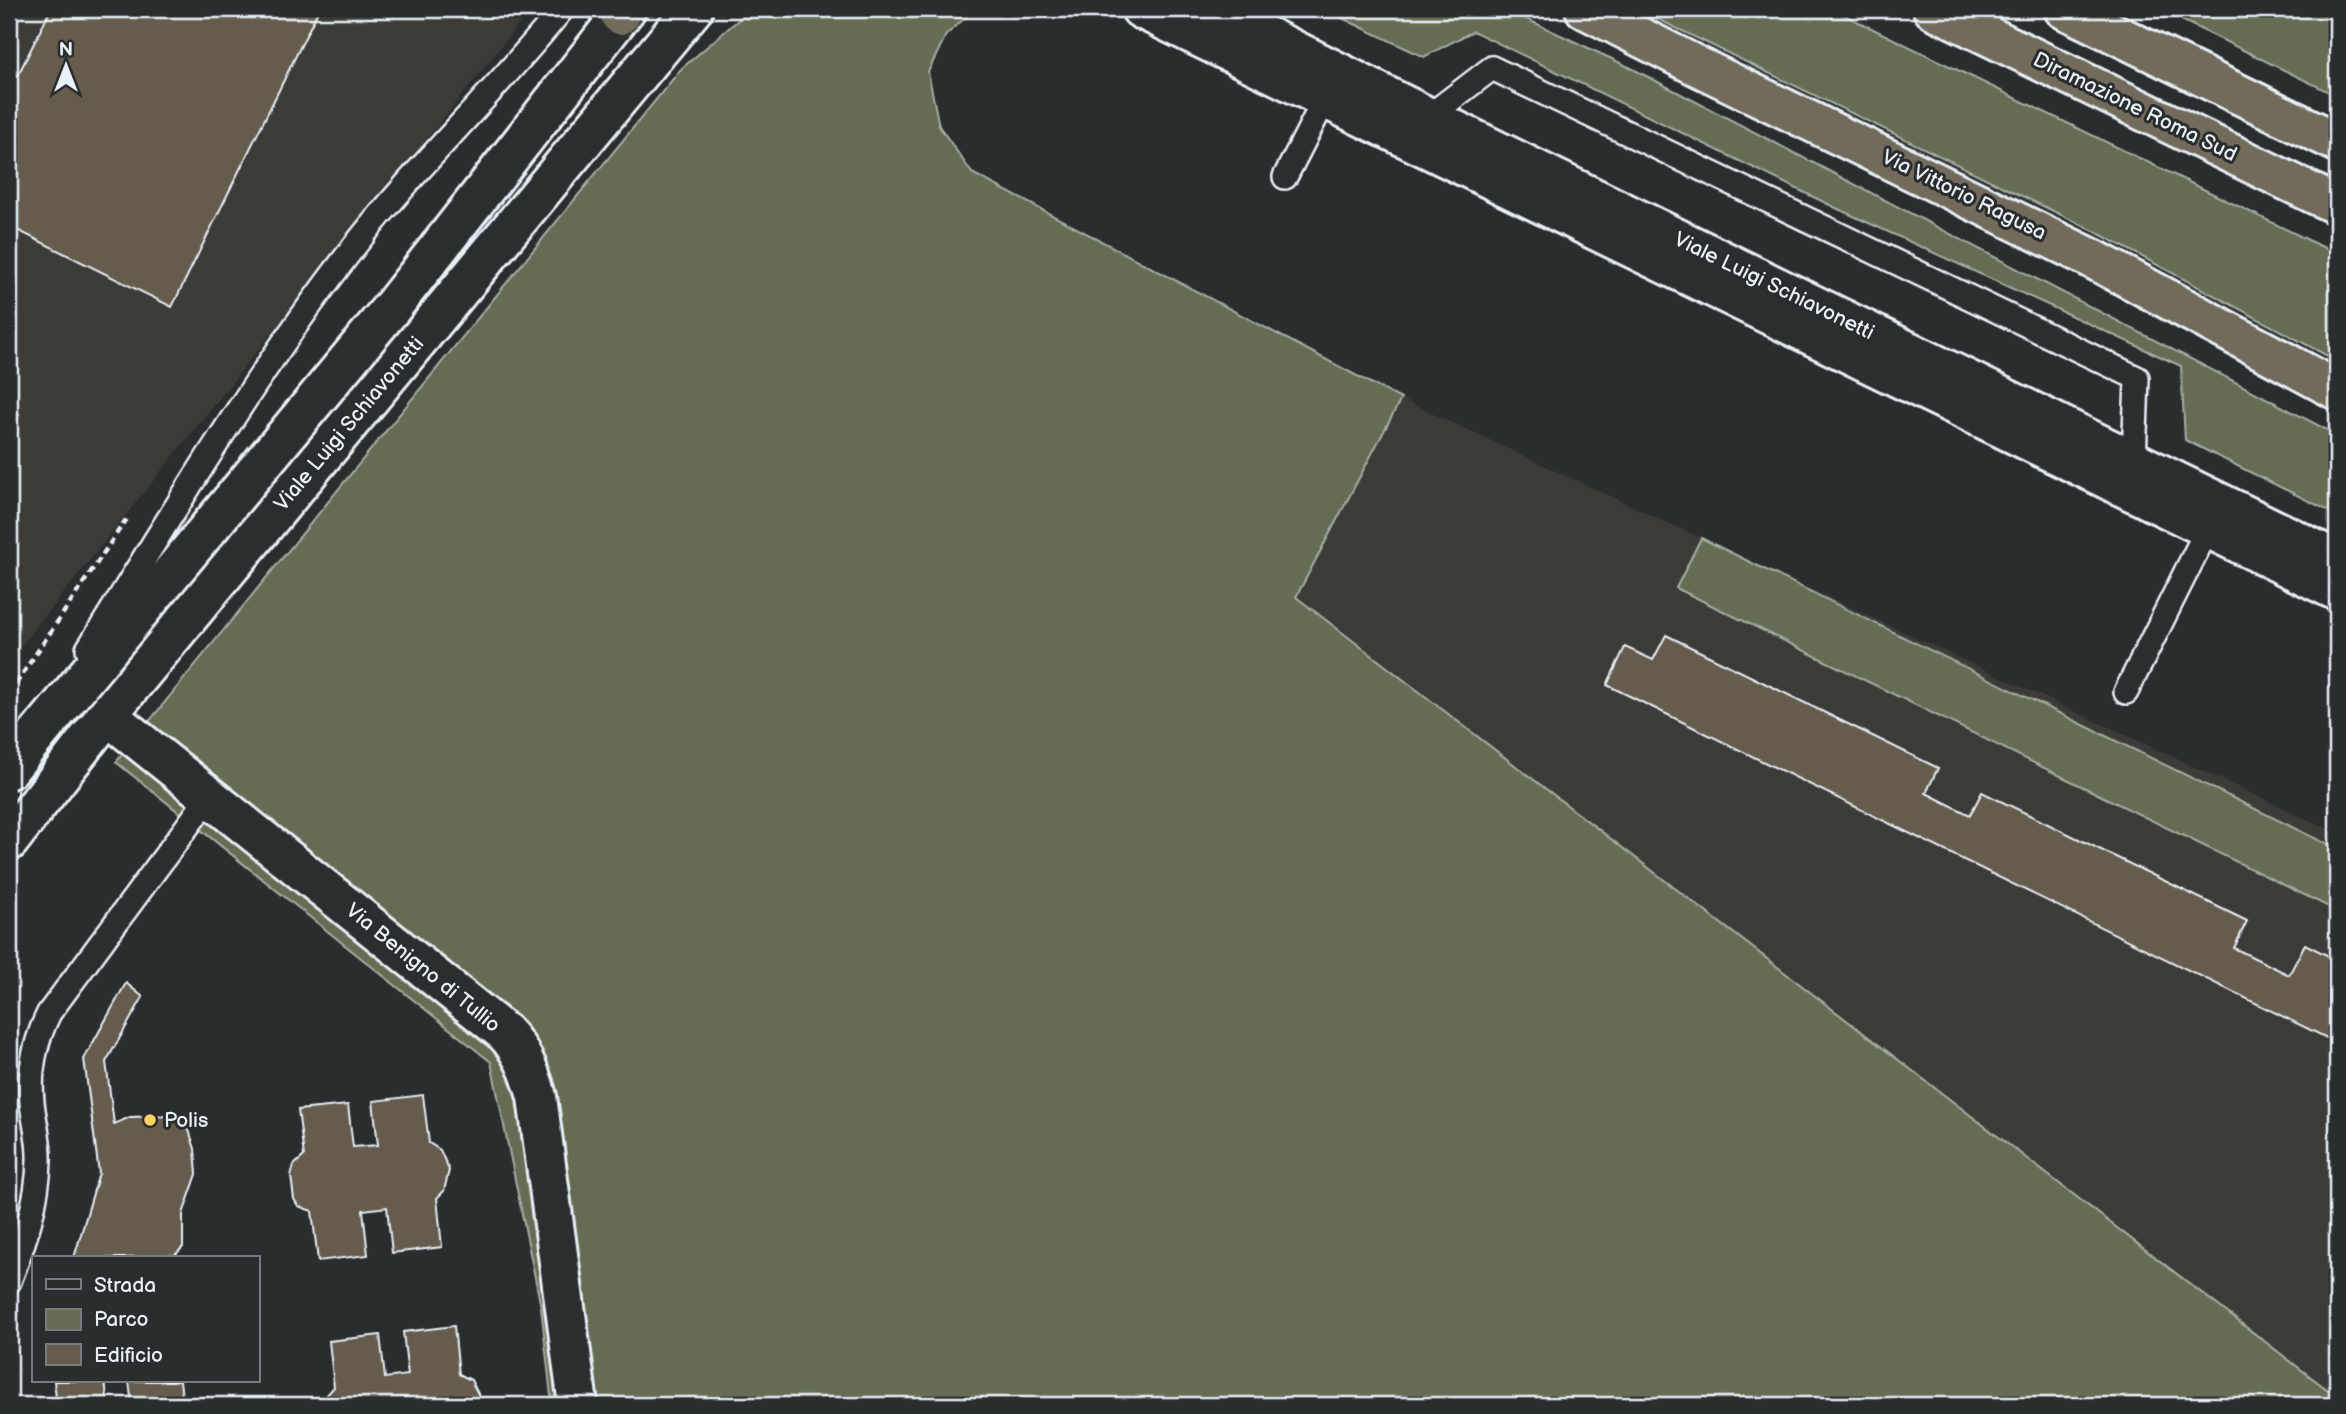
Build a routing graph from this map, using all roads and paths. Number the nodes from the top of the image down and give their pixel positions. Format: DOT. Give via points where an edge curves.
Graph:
graph roads {
  1 [pos="562,9"];
  2 [pos="693,9"];
  3 [pos="1140,9"];
  4 [pos="1212,9"];
  5 [pos="1585,9"];
  6 [pos="1933,9"];
  7 [pos="2064,9"];
  8 [pos="623,11"];
  9 [pos="1325,99"];
  10 [pos="1428,117"];
  11 [pos="2337,142"];
  12 [pos="1284,177"];
  13 [pos="2337,205"];
  14 [pos="2337,390"];
  15 [pos="2134,462"];
  16 [pos="125,522"];
  17 [pos="2208,528"];
  18 [pos="2337,560"];
  19 [pos="2337,591"];
  20 [pos="2126,692"];
  21 [pos="9,694"];
  22 [pos="107,715"];
  23 [pos="19,756"];
  24 [pos="209,797"];
  25 [pos="9,841"];
  26 [pos="9,1281"];
  27 [pos="578,1405"];
  1 -- 23 [label="lane" via="379,217 303,314"];
  2 -- 22 [label="street, Viale Luigi Schiavonetti"];
  3 -- 9 [label="street, Viale Luigi Schiavonetti"];
  4 -- 10 [label="street, Viale Luigi Schiavonetti"];
  5 -- 14 [label="highway, Via Vittorio Ragusa" via="2091,258"];
  6 -- 13 [label="highway, Diramazione Roma Sud"];
  7 -- 11 [label="highway"];
  8 -- 23 [label="street, Viale Luigi Schiavonetti" via="393,306"];
  9 -- 12 [label="lane"];
  9 -- 17 [label="street, Viale Luigi Schiavonetti"];
  10 -- 15 [label="street, Viale Luigi Schiavonetti"];
  10 -- 15 [label="lane" via="1492,68 2137,378"];
  15 -- 18 [label="street, Viale Luigi Schiavonetti"];
  16 -- 21 [label="path"];
  17 -- 19 [label="street, Viale Luigi Schiavonetti"];
  17 -- 20 [label="lane"];
  22 -- 24 [label="street, Via Benigno di Tullio"];
  22 -- 25 [label="street, Viale Luigi Schiavonetti"];
  24 -- 26 [label="lane" via="42,1028 32,1081 39,1142 37,1185"];
  24 -- 27 [label="street, Via Benigno di Tullio" via="505,1033 519,1051 537,1097"];
}
